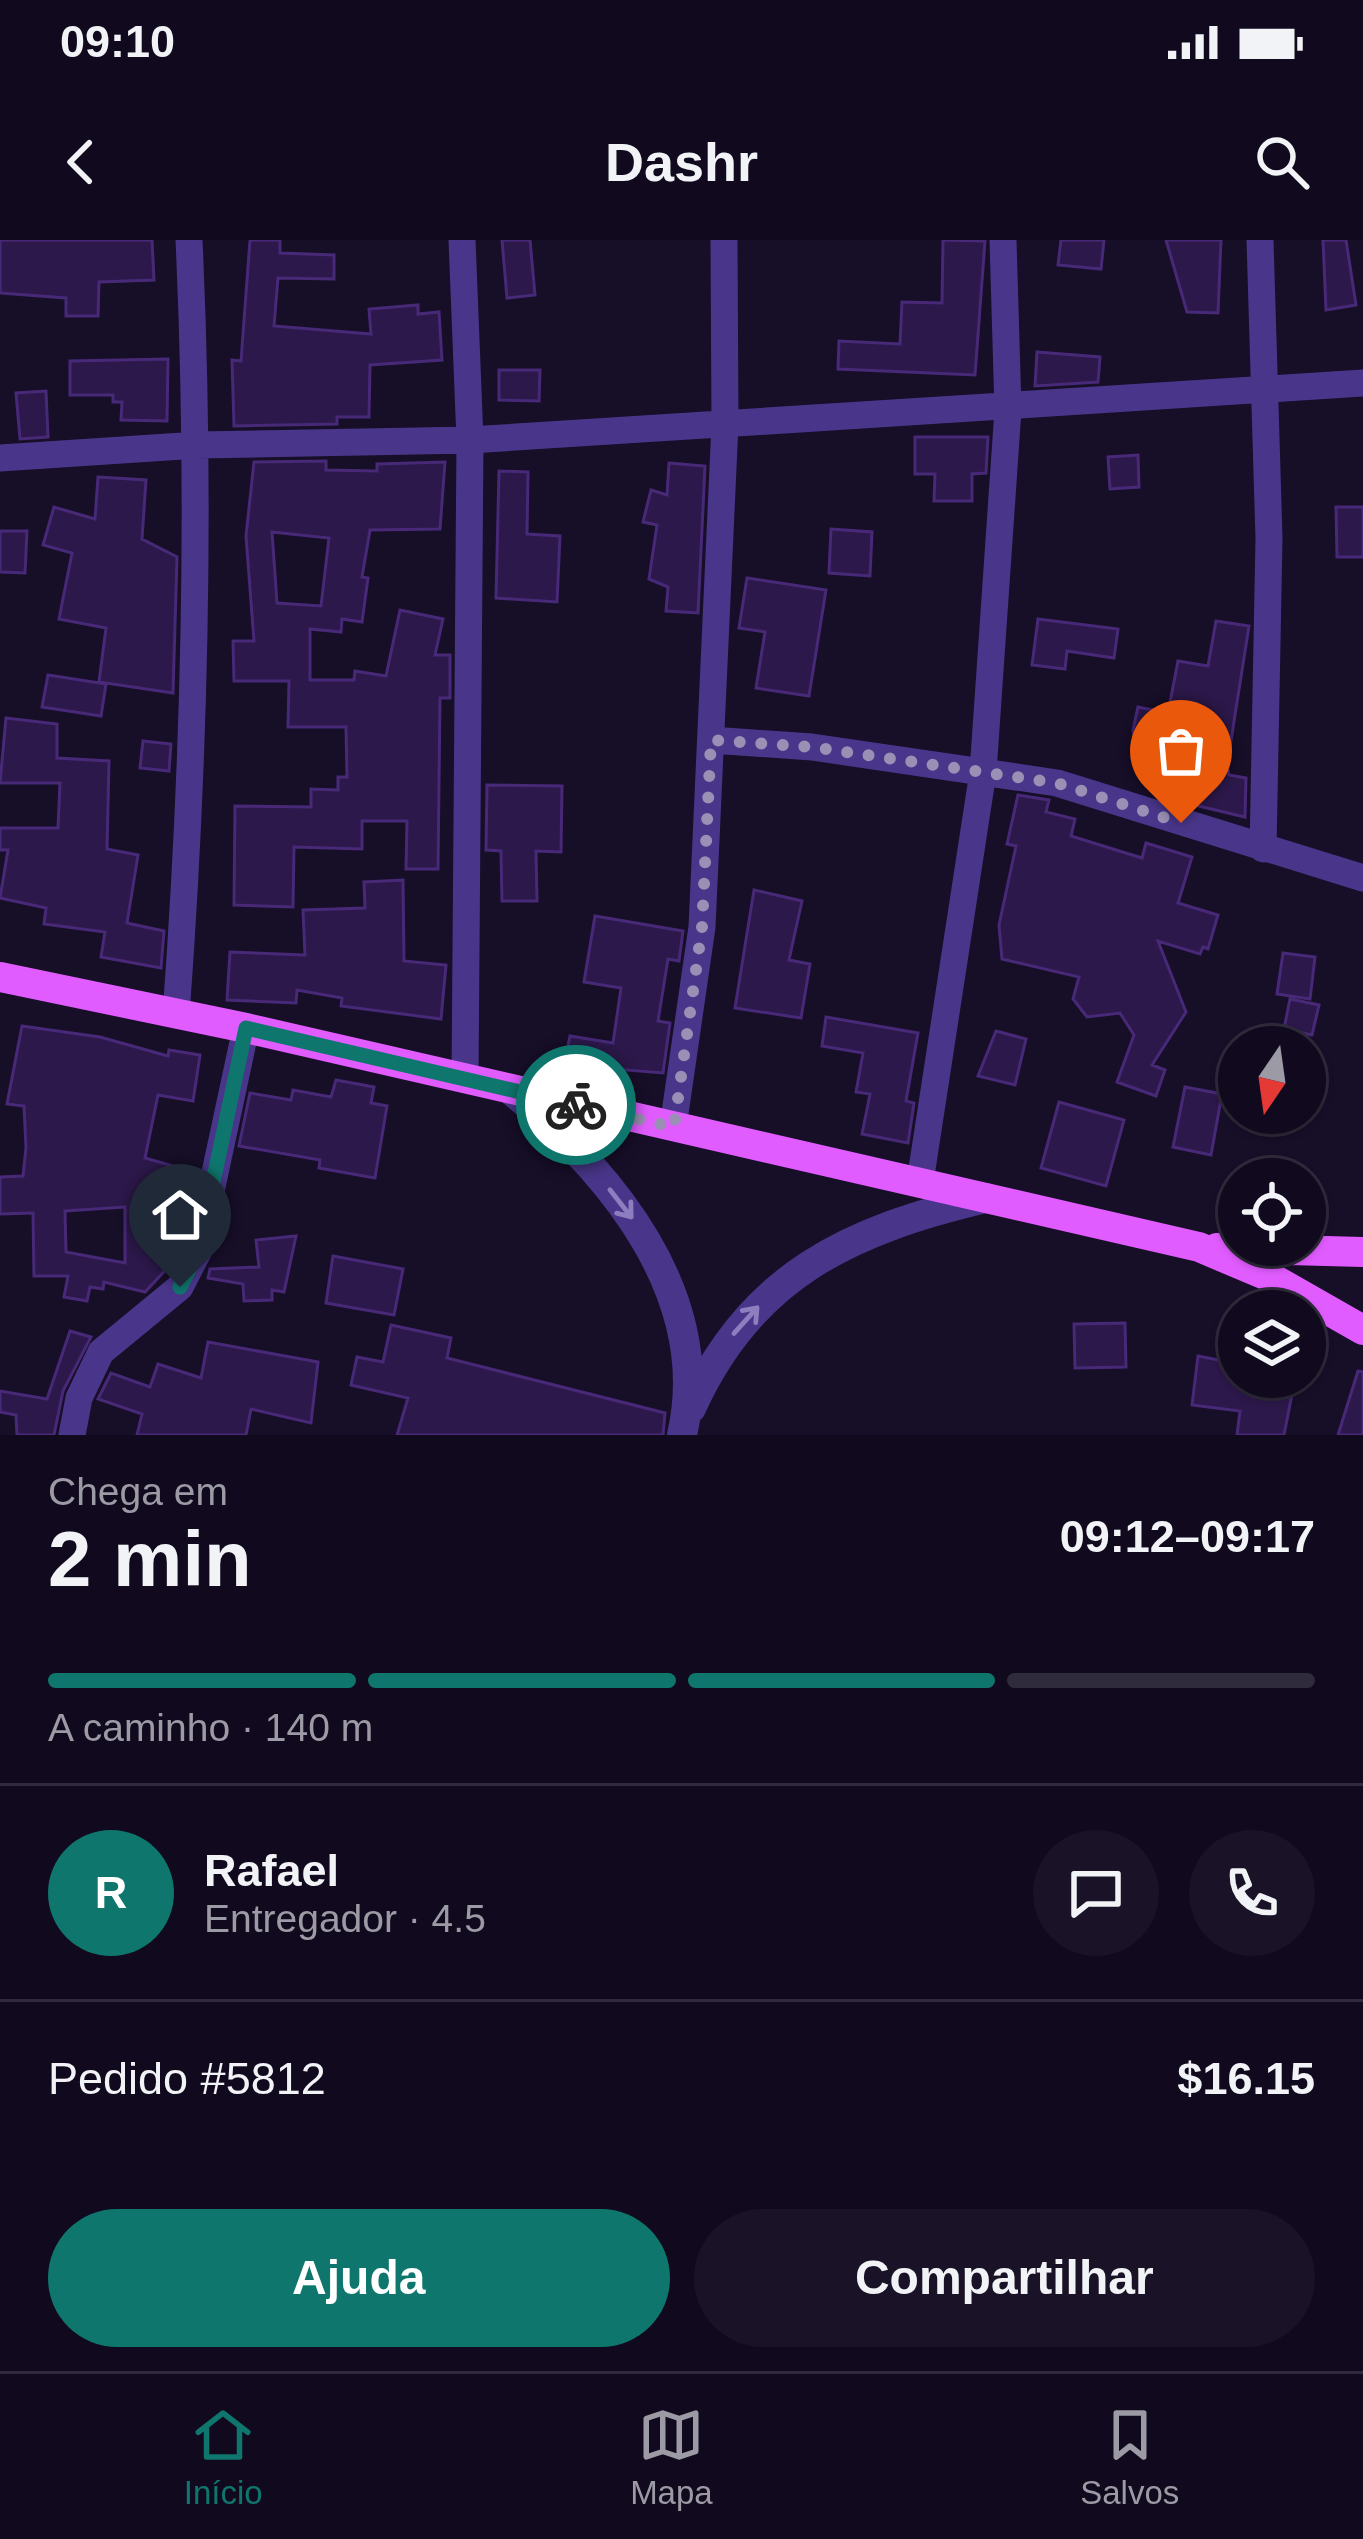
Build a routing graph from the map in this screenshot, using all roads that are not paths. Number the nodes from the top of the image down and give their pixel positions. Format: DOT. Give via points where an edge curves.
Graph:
graph roads {
  1 [pos="190,240"];
  2 [pos="463,240"];
  3 [pos="724,240"];
  4 [pos="1003,240"];
  5 [pos="1260,240"];
  6 [pos="1363,383"];
  7 [pos="1262,390"];
  8 [pos="1008,410"];
  9 [pos="725,424"];
  10 [pos="470,440"];
  11 [pos="199,445"];
  12 [pos="0,458"];
  13 [pos="711,740"];
  14 [pos="983,772"];
  15 [pos="1264,849"];
  16 [pos="1363,878"];
  17 [pos="0,977"];
  18 [pos="176,1015"];
  19 [pos="246,1028"];
  20 [pos="465,1077"];
  21 [pos="511,1090"];
  22 [pos="674,1127"];
  23 [pos="920,1183"];
  24 [pos="986,1198"];
  25 [pos="1199,1247"];
  26 [pos="1363,1252"];
  27 [pos="1363,1330"];
  28 [pos="684,1427"];
  29 [pos="72,1435"];
  1 -- 11 [label="street"];
  2 -- 10 [label="street"];
  3 -- 9 [label="street"];
  4 -- 8 [label="street"];
  5 -- 7 [label="street"];
  6 -- 7 [label="street"];
  7 -- 8 [label="street"];
  7 -- 15 [label="street" via="1269,538"];
  8 -- 9 [label="street"];
  8 -- 14 [label="street"];
  9 -- 10 [label="street"];
  9 -- 13 [label="street"];
  10 -- 11 [label="street"];
  10 -- 20 [label="street"];
  11 -- 12 [label="street"];
  11 -- 18 [label="street"];
  13 -- 14 [label="street"];
  13 -- 22 [label="street" via="702,927"];
  14 -- 15 [label="street" via="1057,783"];
  14 -- 23 [label="street"];
  15 -- 16 [label="street"];
  17 -- 18 [label="main road"];
  18 -- 19 [label="main road"];
  19 -- 20 [label="main road"];
  19 -- 29 [label="street" via="198,1252 180,1287 101,1352"];
  20 -- 21 [label="main road"];
  21 -- 22 [label="main road"];
  21 -- 28 [label="street, one-way" via="645,1235 681,1331"];
  22 -- 23 [label="main road"];
  23 -- 24 [label="main road"];
  24 -- 25 [label="main road"];
  28 -- 24 [label="street, one-way" via="713,1359 789,1276 865,1233"];
  25 -- 26 [label="main road"];
  25 -- 27 [label="main road"];
}
